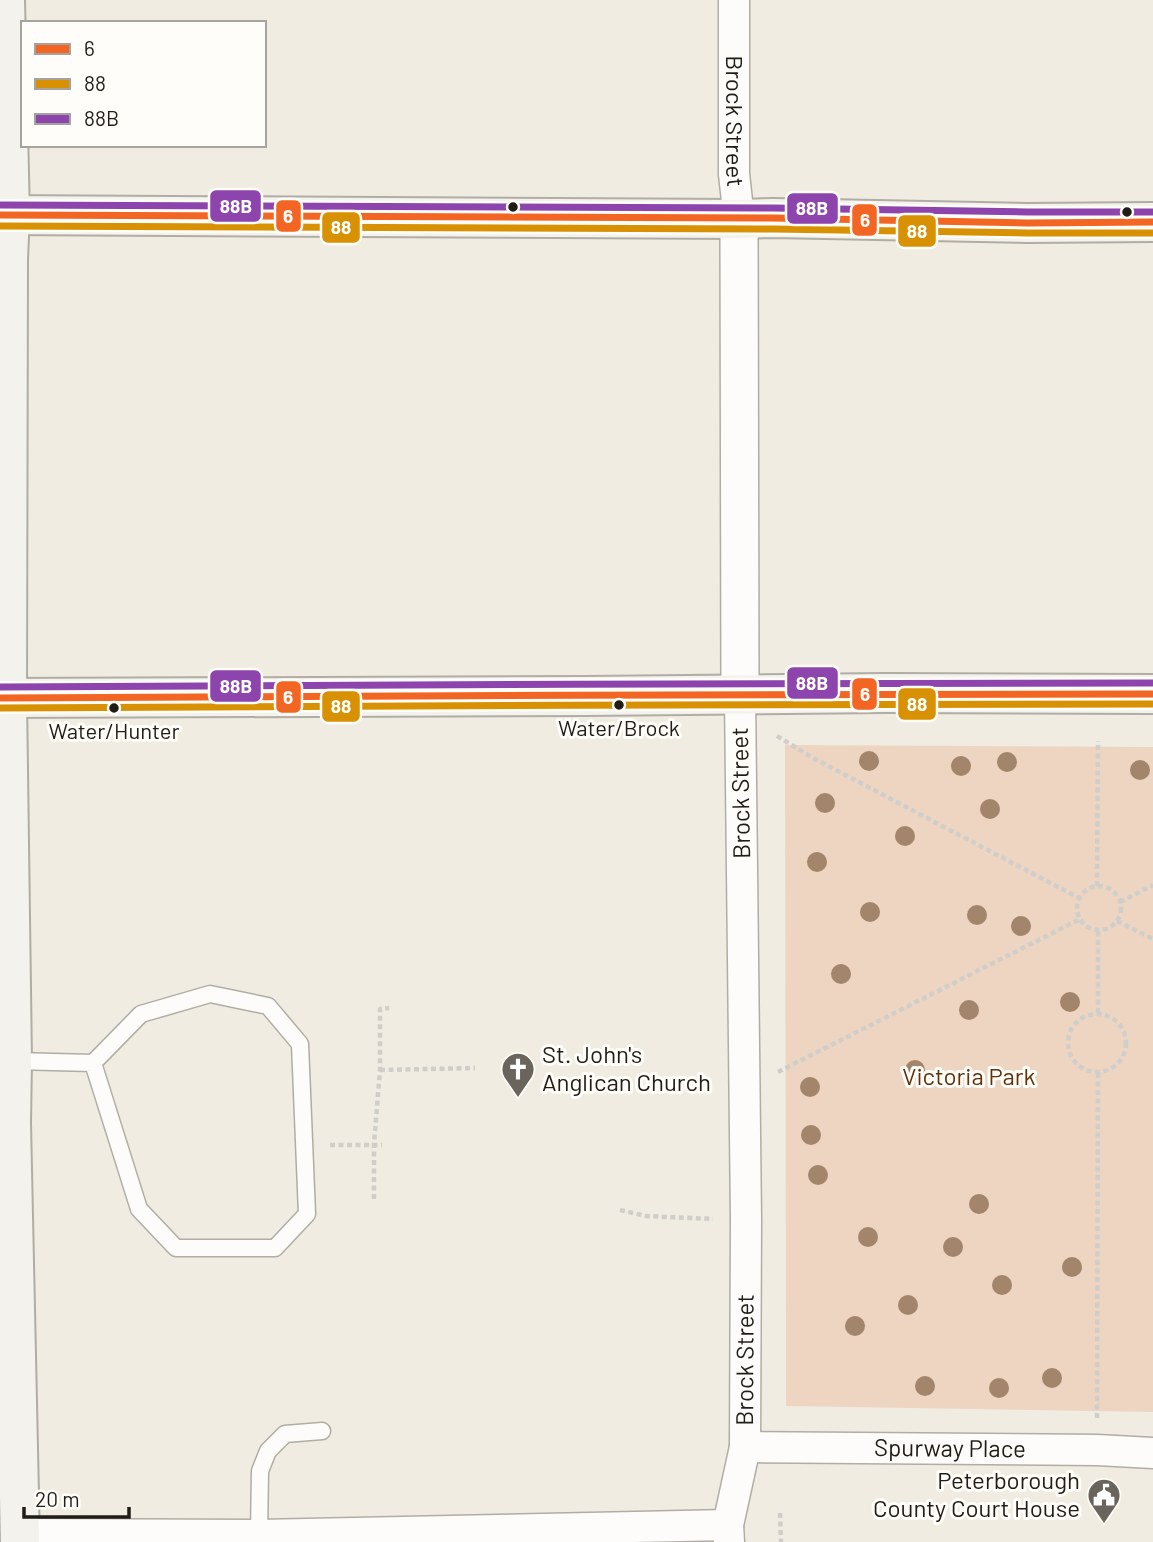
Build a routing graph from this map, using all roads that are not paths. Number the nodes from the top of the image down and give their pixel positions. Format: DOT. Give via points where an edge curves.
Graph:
graph roads {
  1 [pos="5,0"];
  2 [pos="734,0"];
  3 [pos="5,215"];
  4 [pos="739,219"];
  5 [pos="1153,222"];
  6 [pos="1153,694"];
  7 [pos="740,695"];
  8 [pos="4,698"];
  9 [pos="12,1061"];
  10 [pos="93,1063"];
  11 [pos="5,1123"];
  12 [pos="322,1431"];
  13 [pos="746,1447"];
  14 [pos="1153,1453"];
  15 [pos="728,1534"];
  16 [pos="259,1535"];
  17 [pos="20,1538"];
  1 -- 3 [label="main road"];
  2 -- 4 [label="street, Brock Street" via="734,174"];
  3 -- 4 [label="main road"];
  3 -- 8 [label="main road"];
  4 -- 5 [label="main road"];
  4 -- 7 [label="street, Brock Street"];
  6 -- 7 [label="main road"];
  7 -- 8 [label="main road"];
  7 -- 13 [label="street, Brock Street"];
  8 -- 9 [label="main road"];
  9 -- 10 [label="lane"];
  9 -- 11 [label="main road"];
  10 -- 10 [label="lane" via="141,1014 209,994 268,1006 300,1044 307,1213 275,1248 176,1248 139,1209"];
  11 -- 17 [label="main road"];
  12 -- 16 [label="lane" via="285,1434 268,1451 260,1471"];
  13 -- 14 [label="street, Spurway Place"];
  13 -- 15 [label="street, Brock Street"];
  15 -- 16 [label="street"];
  16 -- 17 [label="street"];
}
